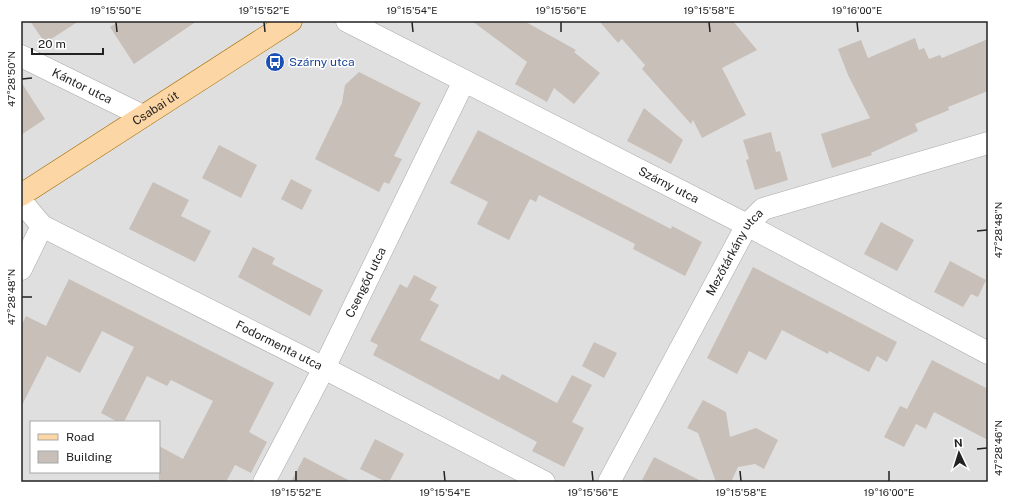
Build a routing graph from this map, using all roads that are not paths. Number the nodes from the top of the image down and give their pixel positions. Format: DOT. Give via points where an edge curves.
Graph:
graph roads {
  1 [pos="291,21"];
  2 [pos="347,21"];
  3 [pos="21,56"];
  4 [pos="464,81"];
  5 [pos="143,116"];
  6 [pos="988,143"];
  7 [pos="21,196"];
  8 [pos="21,201"];
  9 [pos="747,225"];
  10 [pos="42,226"];
  11 [pos="21,269"];
  12 [pos="988,353"];
  13 [pos="324,368"];
  14 [pos="264,482"];
  15 [pos="544,482"];
  16 [pos="609,482"];
  1 -- 5 [label="main road, Csabai út"];
  2 -- 4 [label="street, Szárny utca"];
  3 -- 5 [label="street, Kántor utca"];
  4 -- 9 [label="street, Szárny utca"];
  4 -- 13 [label="street, Csengőd utca"];
  5 -- 7 [label="main road, Csabai út"];
  6 -- 9 [label="street, Mezőtárkány utca" via="763,209"];
  8 -- 10 [label="street, Fodormenta utca"];
  9 -- 12 [label="street, Szárny utca"];
  9 -- 16 [label="street, Mezőtárkány utca"];
  10 -- 11 [label="street"];
  10 -- 13 [label="street, Fodormenta utca"];
  13 -- 14 [label="street, Csengőd utca"];
  13 -- 15 [label="street, Fodormenta utca"];
}
